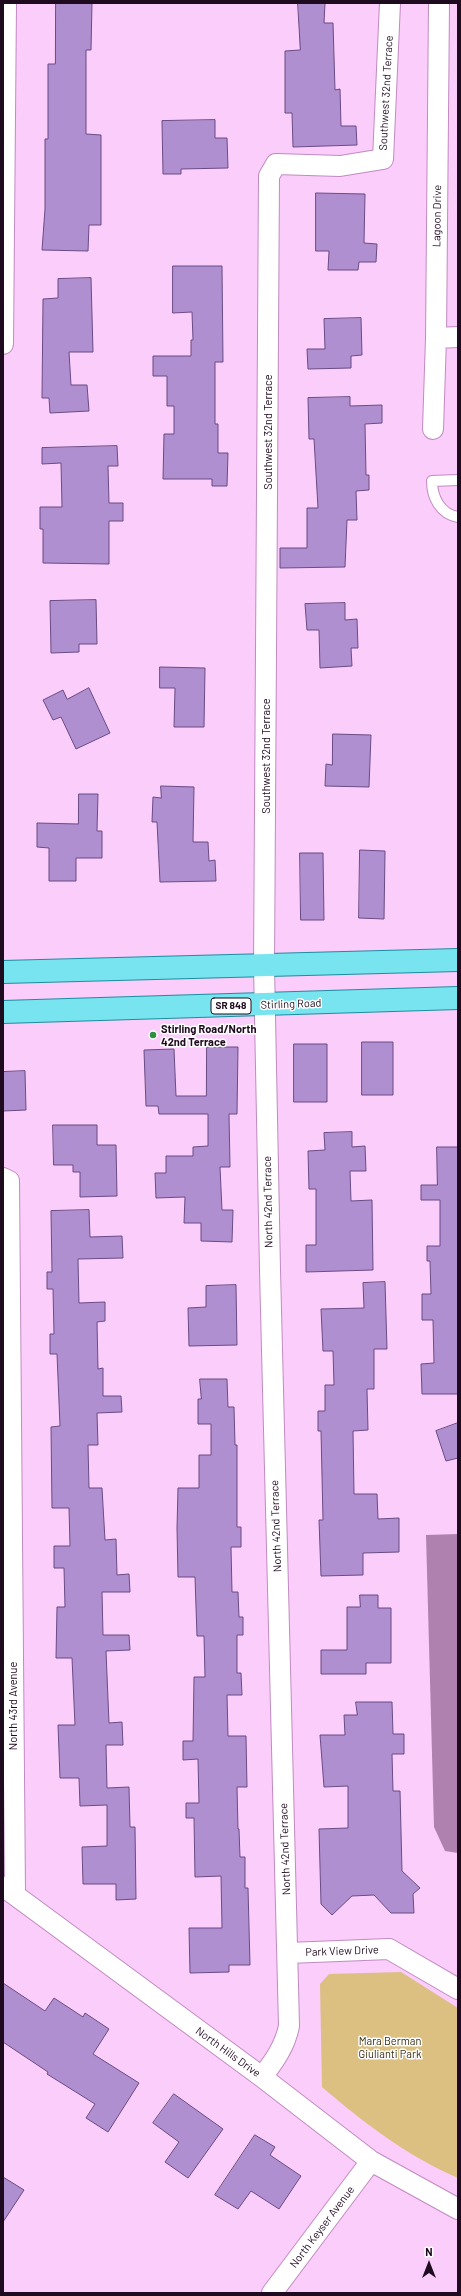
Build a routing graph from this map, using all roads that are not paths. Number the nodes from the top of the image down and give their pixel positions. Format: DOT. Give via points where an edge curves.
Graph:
graph roads {
  1 [pos="6,3"];
  2 [pos="390,3"];
  3 [pos="439,3"];
  4 [pos="458,337"];
  5 [pos="436,338"];
  6 [pos="3,344"];
  7 [pos="433,429"];
  8 [pos="458,480"];
  9 [pos="458,517"];
  10 [pos="458,960"];
  11 [pos="264,966"];
  12 [pos="3,972"];
  13 [pos="458,998"];
  14 [pos="265,1005"];
  15 [pos="3,1012"];
  16 [pos="6,1180"];
  17 [pos="9,1890"];
  18 [pos="288,1953"];
  19 [pos="458,1989"];
  20 [pos="262,2077"];
  21 [pos="371,2161"];
  22 [pos="458,2209"];
  23 [pos="272,2293"];
  1 -- 6 [label="street"];
  2 -- 11 [label="street, Southwest 32nd Terrace" via="383,159 340,166 276,164 269,176"];
  3 -- 5 [label="street, Lagoon Drive"];
  4 -- 5 [label="street"];
  5 -- 7 [label="street, Lagoon Drive"];
  8 -- 9 [label="lane" via="432,481 432,492 436,502 445,511"];
  10 -- 11 [label="main road"];
  11 -- 12 [label="main road"];
  11 -- 14 [label="street, North 42nd Terrace"];
  13 -- 14 [label="main road, Stirling Road / SR 848"];
  14 -- 15 [label="main road, Stirling Road / SR 848"];
  14 -- 18 [label="street, North 42nd Terrace" via="269,1262"];
  16 -- 17 [label="street, North 43rd Avenue"];
  17 -- 20 [label="street, North Hills Drive"];
  18 -- 19 [label="street, Park View Drive" via="389,1949"];
  18 -- 20 [label="street, North 42nd Terrace" via="290,2026 286,2041"];
  20 -- 21 [label="street, North Hills Drive"];
  21 -- 22 [label="street, North Hills Drive"];
  21 -- 23 [label="street, North Keyser Avenue"];
}
